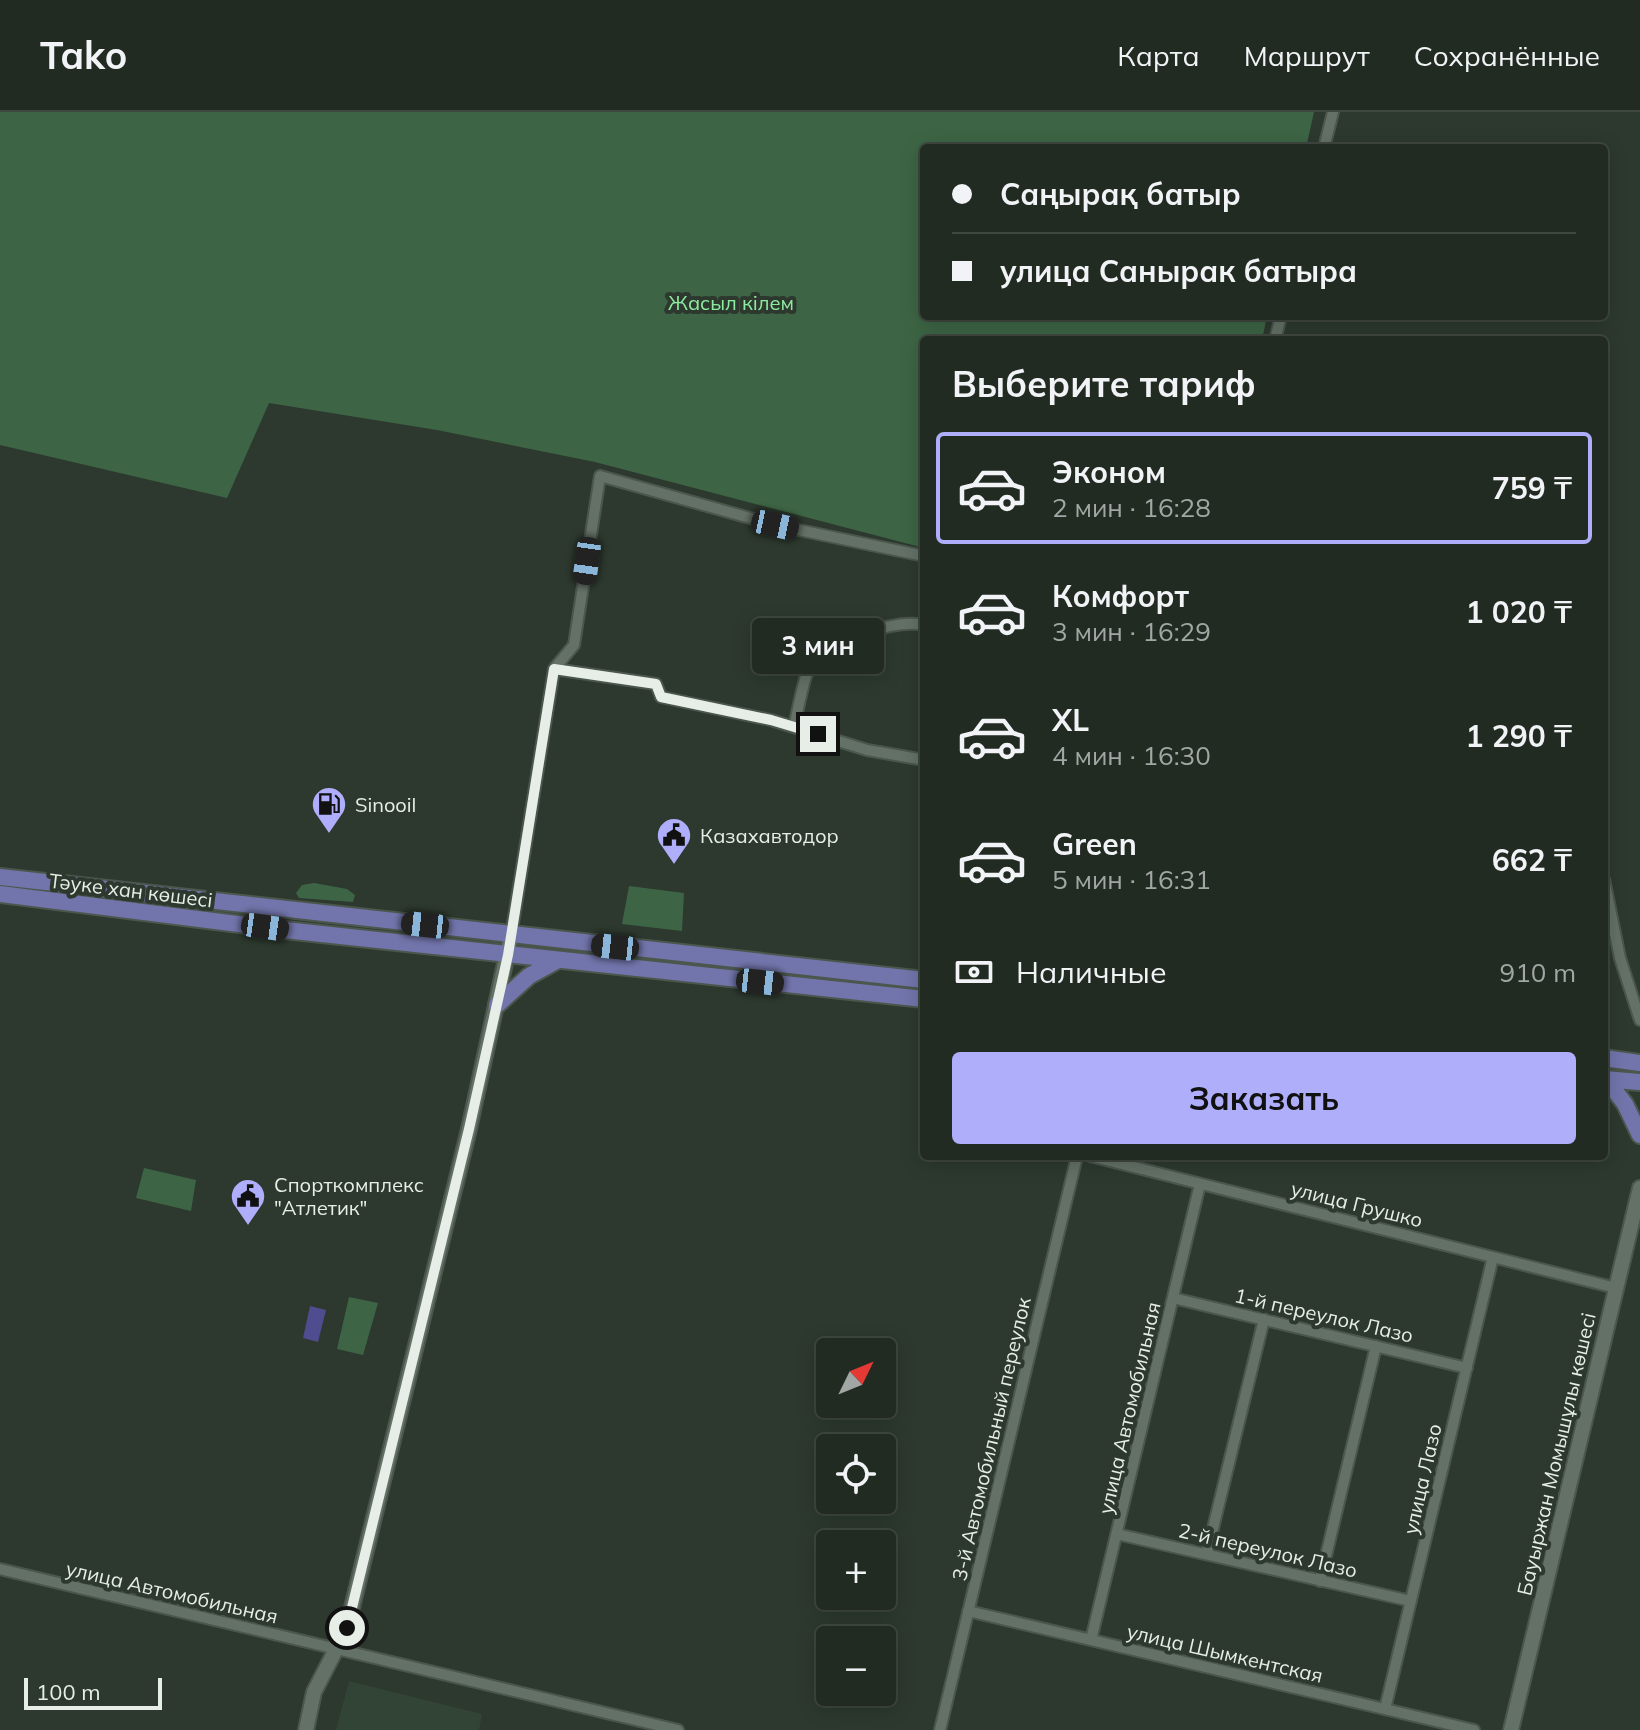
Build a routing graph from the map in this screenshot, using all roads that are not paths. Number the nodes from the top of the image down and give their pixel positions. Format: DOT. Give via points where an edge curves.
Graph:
graph roads {
  1 [pos="1333,112"];
  2 [pos="1325,144"];
  3 [pos="920,555"];
  4 [pos="920,624"];
  5 [pos="554,669"];
  6 [pos="794,727"];
  7 [pos="920,759"];
  8 [pos="0,877"];
  9 [pos="0,894"];
  10 [pos="1608,899"];
  11 [pos="511,936"];
  12 [pos="508,955"];
  13 [pos="558,960"];
  14 [pos="920,980"];
  15 [pos="920,999"];
  16 [pos="497,1005"];
  17 [pos="1640,1020"];
  18 [pos="1608,1059"];
  19 [pos="1640,1063"];
  20 [pos="1608,1079"];
  21 [pos="1608,1082"];
  22 [pos="1640,1082"];
  23 [pos="1640,1135"];
  24 [pos="1076,1160"];
  25 [pos="1106,1160"];
  26 [pos="1200,1184"];
  27 [pos="1640,1188"];
  28 [pos="1493,1257"];
  29 [pos="1616,1288"];
  30 [pos="1173,1298"];
  31 [pos="1264,1319"];
  32 [pos="1376,1346"];
  33 [pos="1467,1368"];
  34 [pos="1117,1534"];
  35 [pos="1207,1553"];
  36 [pos="0,1569"];
  37 [pos="1320,1581"];
  38 [pos="1411,1601"];
  39 [pos="968,1611"];
  40 [pos="1091,1640"];
  41 [pos="336,1649"];
  42 [pos="1385,1709"];
  43 [pos="306,1730"];
  44 [pos="678,1730"];
  45 [pos="940,1730"];
  46 [pos="1474,1730"];
  47 [pos="1511,1730"];
  1 -- 2 [label="street"];
  3 -- 5 [label="street" via="775,525 600,476 574,645"];
  4 -- 6 [label="street" via="837,638 820,647 806,676"];
  5 -- 6 [label="street" via="656,684 661,697"];
  5 -- 11 [label="street"];
  6 -- 7 [label="street" via="867,750"];
  8 -- 11 [label="main road, Тәуке хан көшесі"];
  9 -- 12 [label="main road, Тәуке хан көшесі"];
  10 -- 17 [label="street"];
  11 -- 12 [label="street"];
  11 -- 14 [label="main road, Тәуке хан көшесі"];
  12 -- 13 [label="main road, Тәуке хан көшесі"];
  12 -- 16 [label="street"];
  13 -- 15 [label="main road, Тәуке хан көшесі"];
  13 -- 16 [label="main road" via="529,976"];
  16 -- 41 [label="street" via="399,1422 347,1628"];
  18 -- 19 [label="main road"];
  20 -- 22 [label="main road"];
  21 -- 23 [label="main road"];
  24 -- 39 [label="street, 3-й Автомобильный переулок"];
  25 -- 26 [label="street, улица Грушко"];
  26 -- 28 [label="street, улица Грушко"];
  26 -- 30 [label="street, улица Автомобильная"];
  27 -- 29 [label="street, Бауыржан Момышұлы көшесі"];
  28 -- 29 [label="street, улица Грушко"];
  28 -- 33 [label="street, улица Лазо"];
  29 -- 47 [label="street, Бауыржан Момышұлы көшесі"];
  30 -- 31 [label="street, 1-й переулок Лазо"];
  30 -- 34 [label="street, улица Автомобильная"];
  31 -- 32 [label="street, 1-й переулок Лазо"];
  31 -- 35 [label="street"];
  32 -- 33 [label="street, 1-й переулок Лазо"];
  32 -- 37 [label="street"];
  33 -- 38 [label="street, улица Лазо"];
  34 -- 35 [label="street, 2-й переулок Лазо"];
  34 -- 40 [label="street, улица Автомобильная"];
  35 -- 37 [label="street, 2-й переулок Лазо"];
  36 -- 41 [label="street, улица Автомобильная"];
  37 -- 38 [label="street, 2-й переулок Лазо"];
  38 -- 42 [label="street, улица Лазо"];
  39 -- 40 [label="street, улица Шымкентская"];
  39 -- 45 [label="street, 3-й Автомобильный переулок"];
  40 -- 42 [label="street, улица Шымкентская"];
  41 -- 43 [label="street" via="314,1692"];
  41 -- 44 [label="street, улица Автомобильная"];
  42 -- 46 [label="street, улица Шымкентская"];
}
